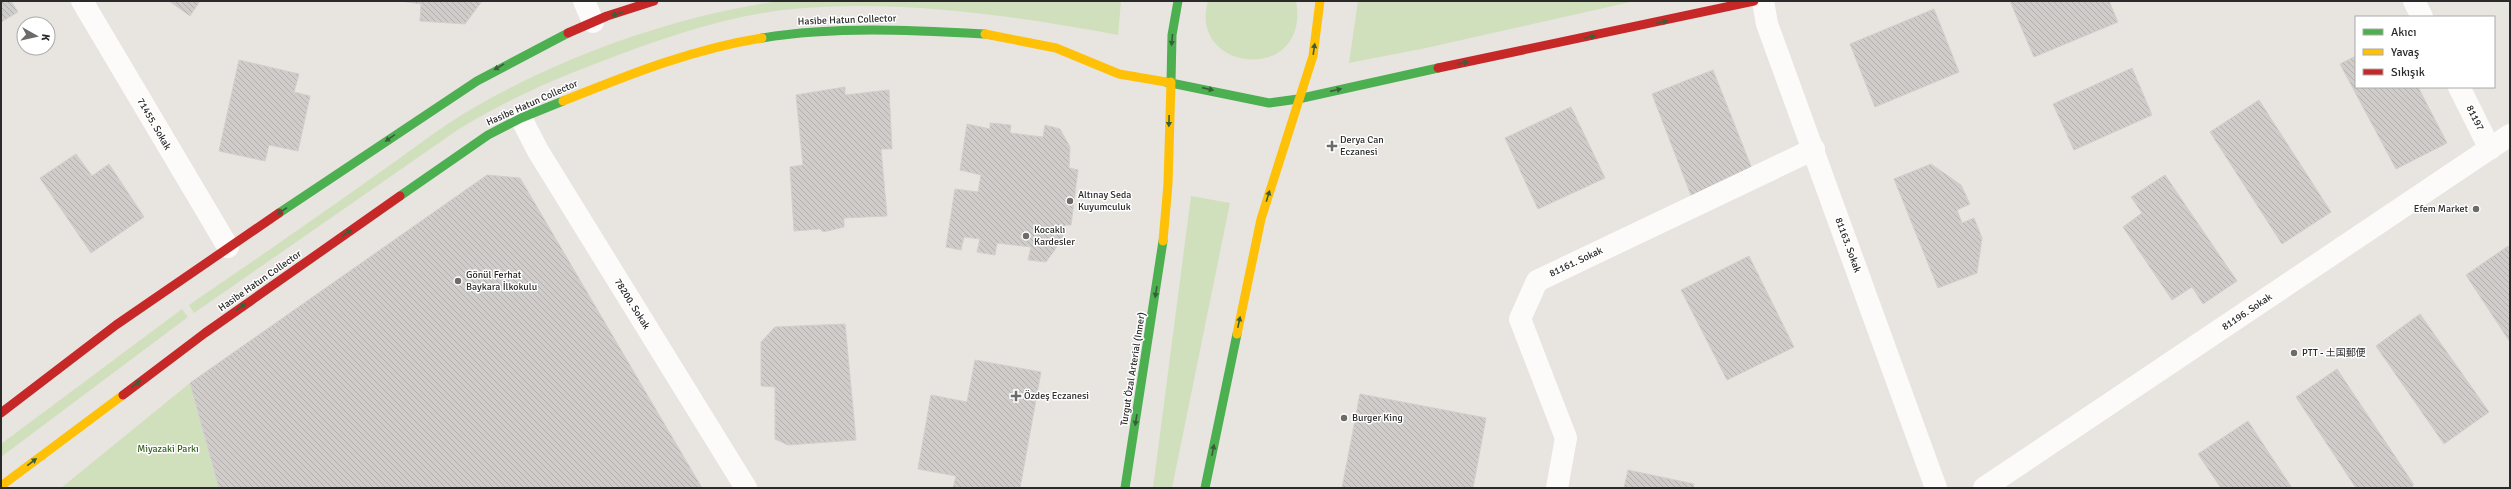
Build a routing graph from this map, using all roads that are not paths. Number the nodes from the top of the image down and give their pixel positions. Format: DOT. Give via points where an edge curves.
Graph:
graph roads {
  1 [pos="82,1"];
  2 [pos="584,1"];
  3 [pos="654,1"];
  4 [pos="1178,1"];
  5 [pos="1320,1"];
  6 [pos="1754,1"];
  7 [pos="1763,1"];
  8 [pos="2414,1"];
  9 [pos="2422,16"];
  10 [pos="592,22"];
  11 [pos="1169,82"];
  12 [pos="2460,88"];
  13 [pos="1298,99"];
  14 [pos="521,118"];
  15 [pos="2510,135"];
  16 [pos="1814,149"];
  17 [pos="2490,149"];
  18 [pos="228,247"];
  19 [pos="1,412"];
  20 [pos="1,486"];
  21 [pos="746,488"];
  22 [pos="1125,488"];
  23 [pos="1205,488"];
  24 [pos="1556,488"];
  25 [pos="1936,488"];
  26 [pos="1984,488"];
  1 -- 18 [label="street, 71455. Sokak"];
  2 -- 10 [label="street"];
  3 -- 10 [label="main road, one-way"];
  4 -- 11 [label="main road, Turgut Özal Arterial (Inner), one-way" via="1172,35"];
  13 -- 5 [label="main road, one-way" via="1313,56"];
  13 -- 6 [label="main road, Hasibe Hatun Collector, one-way"];
  7 -- 16 [label="street, 81163. Sokak" via="1767,24"];
  8 -- 9 [label="street"];
  10 -- 18 [label="main road, one-way" via="546,42 464,88"];
  11 -- 13 [label="main road, Hasibe Hatun Collector, one-way" via="1269,103"];
  11 -- 14 [label="main road, Hasibe Hatun Collector" via="1119,74 1056,48 992,34 901,29 804,31 735,42 654,65"];
  11 -- 22 [label="main road, Turgut Özal Arterial (Inner), one-way" via="1168,184 1162,253"];
  12 -- 17 [label="street, 81197"];
  23 -- 13 [label="main road, one-way" via="1261,219"];
  20 -- 14 [label="main road, Hasibe Hatun Collector, one-way" via="205,332 453,158 488,135"];
  14 -- 21 [label="street, 78200. Sokak" via="538,151"];
  15 -- 17 [label="street, 81196. Sokak"];
  16 -- 24 [label="street, 81161. Sokak" via="1537,281 1520,319 1566,438"];
  16 -- 25 [label="street, 81163. Sokak"];
  17 -- 26 [label="street, 81196. Sokak"];
  18 -- 19 [label="main road" via="82,350"];
}
